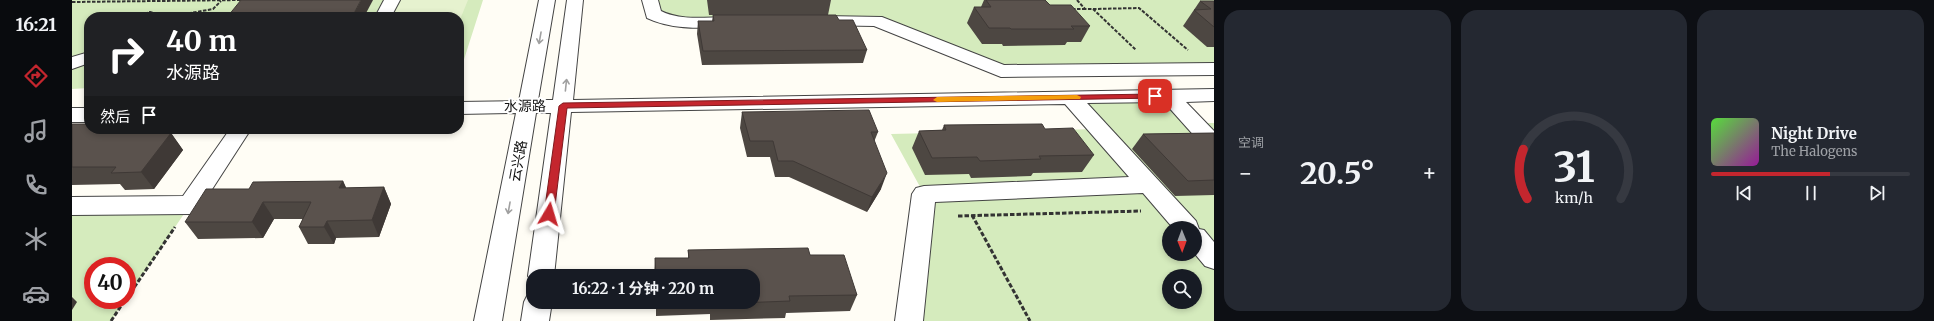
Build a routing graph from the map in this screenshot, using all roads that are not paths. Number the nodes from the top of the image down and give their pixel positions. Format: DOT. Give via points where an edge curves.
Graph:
graph roads {
  1 [pos="392,0"];
  2 [pos="547,0"];
  3 [pos="575,0"];
  4 [pos="650,0"];
  5 [pos="386,12"];
  6 [pos="808,21"];
  7 [pos="744,22"];
  8 [pos="84,59"];
  9 [pos="72,63"];
  10 [pos="1212,69"];
  11 [pos="1214,95"];
  12 [pos="1170,96"];
  13 [pos="1071,98"];
  14 [pos="528,106"];
  15 [pos="563,106"];
  16 [pos="464,108"];
  17 [pos="72,115"];
  18 [pos="84,115"];
  19 [pos="1204,123"];
  20 [pos="238,134"];
  21 [pos="1214,144"];
  22 [pos="1148,185"];
  23 [pos="72,206"];
  24 [pos="1181,221"];
  25 [pos="1202,245"];
  26 [pos="1214,259"];
  27 [pos="542,269"];
  28 [pos="537,309"];
  29 [pos="488,321"];
  30 [pos="535,321"];
  31 [pos="909,321"];
  1 -- 5 [label="street"];
  2 -- 14 [label="street, 云兴路, one-way"];
  15 -- 3 [label="street, one-way"];
  4 -- 7 [label="street" via="653,14 663,20"];
  6 -- 10 [label="street" via="876,21 1001,71"];
  8 -- 9 [label="street"];
  11 -- 12 [label="street, 水源路"];
  12 -- 13 [label="street, 水源路"];
  12 -- 19 [label="street"];
  13 -- 15 [label="street, 水源路"];
  13 -- 22 [label="street"];
  14 -- 15 [label="street, 水源路"];
  14 -- 16 [label="street, 水源路"];
  14 -- 29 [label="street, 云兴路, one-way"];
  15 -- 27 [label="street"];
  17 -- 18 [label="street"];
  19 -- 21 [label="street"];
  20 -- 23 [label="street" via="190,205"];
  22 -- 24 [label="street"];
  22 -- 31 [label="street" via="924,194"];
  25 -- 26 [label="street"];
  28 -- 30 [label="street"];
}
